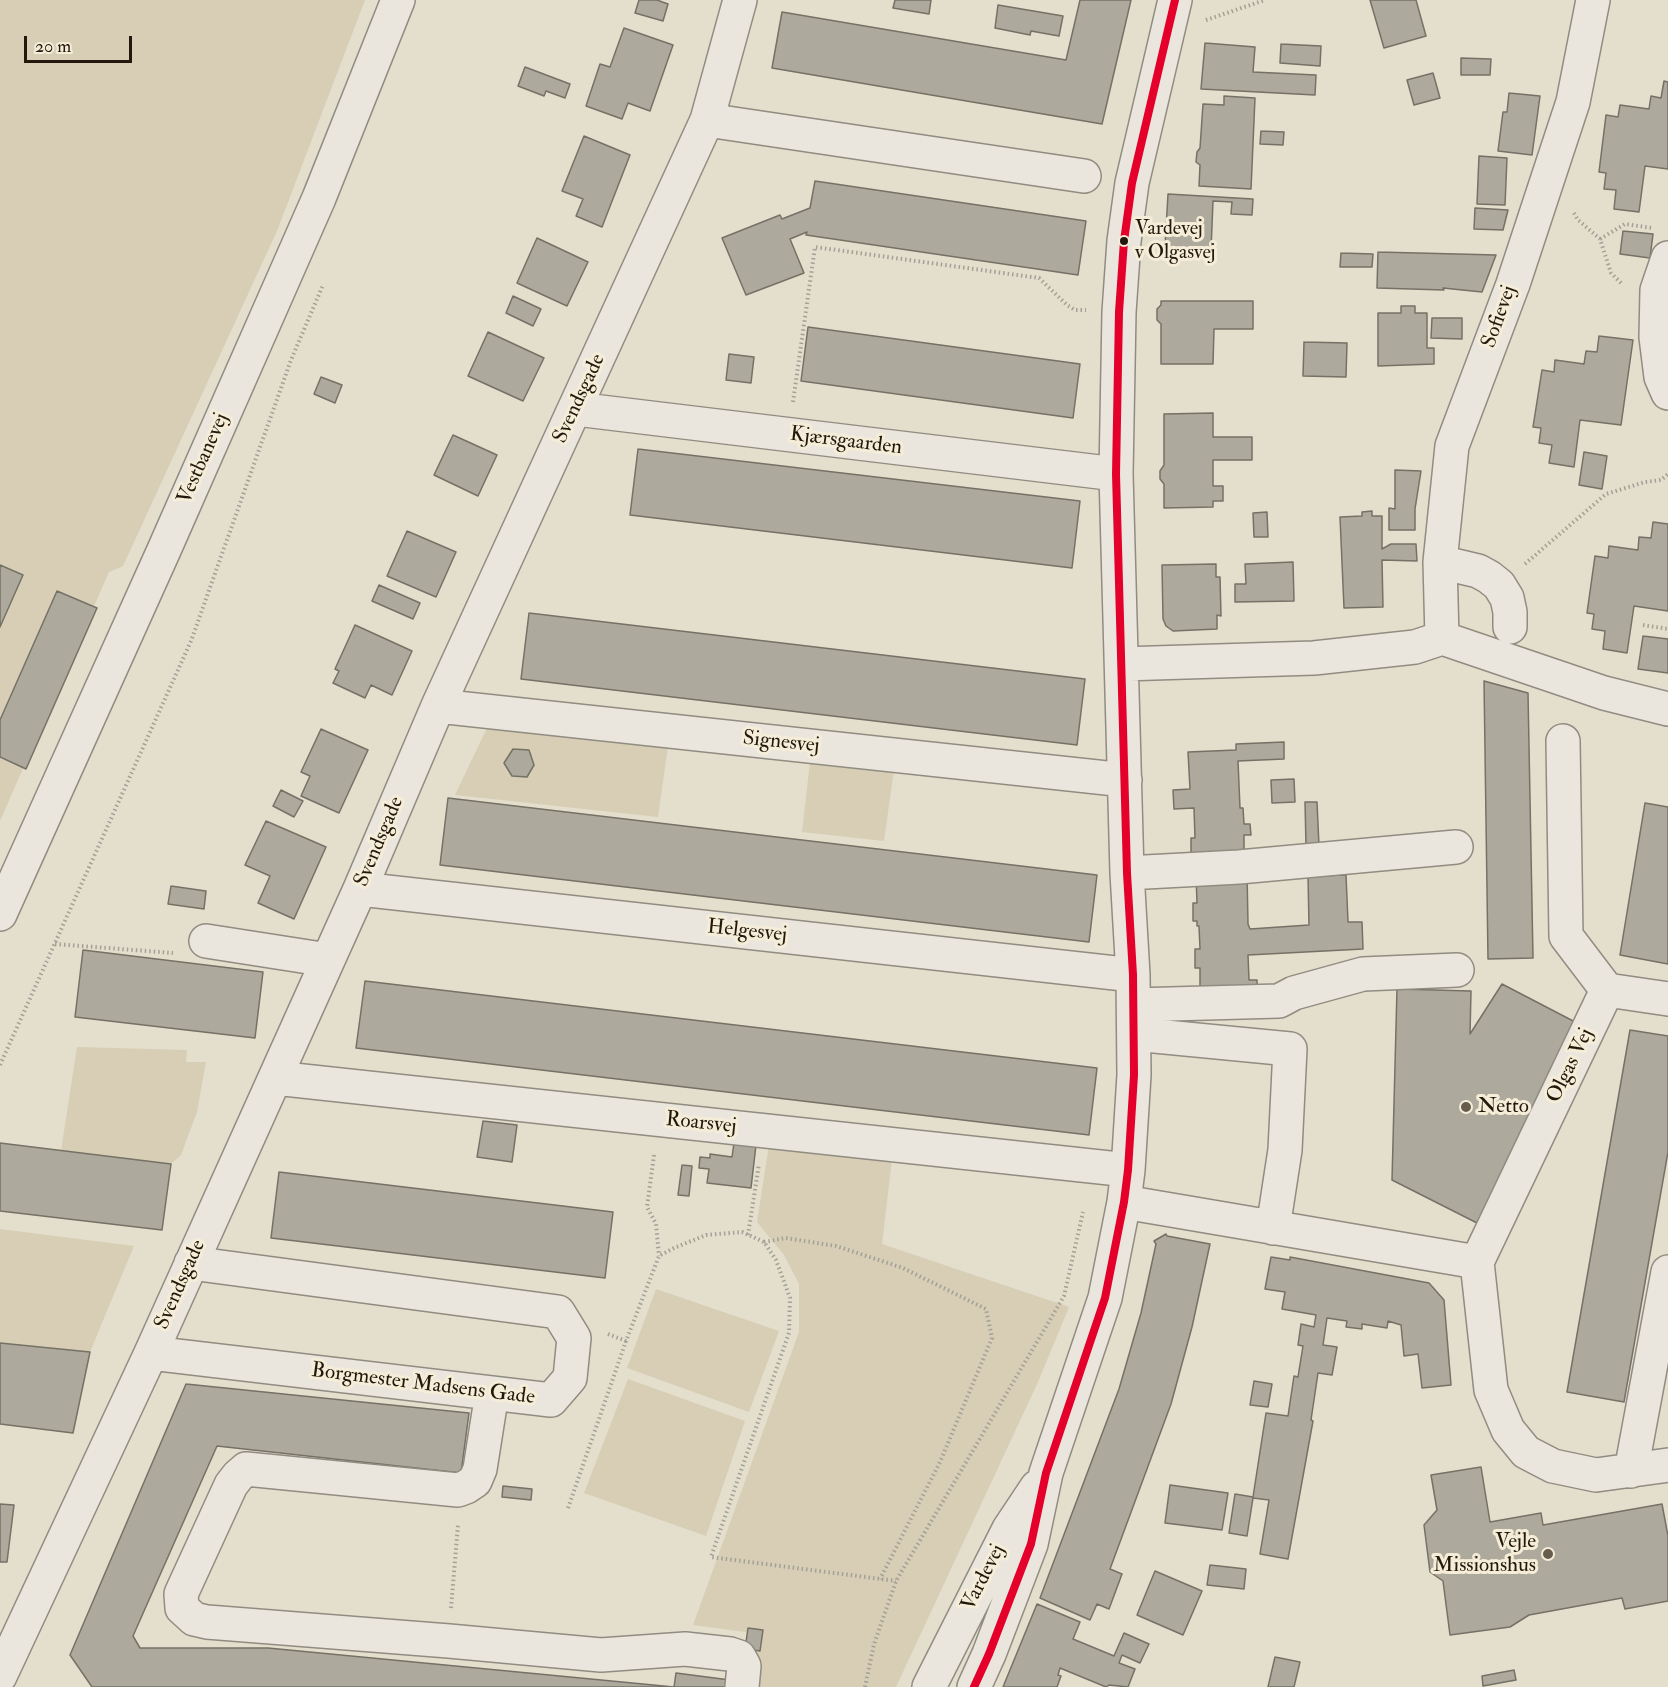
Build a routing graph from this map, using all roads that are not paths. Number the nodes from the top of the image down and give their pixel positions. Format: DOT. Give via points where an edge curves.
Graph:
graph roads {
  1 [pos="398,0"];
  2 [pos="740,0"];
  3 [pos="1175,0"];
  4 [pos="1593,0"];
  5 [pos="707,120"];
  6 [pos="1084,176"];
  7 [pos="1668,258"];
  8 [pos="1668,393"];
  9 [pos="576,409"];
  10 [pos="1116,474"];
  11 [pos="1440,562"];
  12 [pos="1510,627"];
  13 [pos="1442,638"];
  14 [pos="1122,664"];
  15 [pos="438,706"];
  16 [pos="1668,709"];
  17 [pos="1563,741"];
  18 [pos="1125,780"];
  19 [pos="1456,847"];
  20 [pos="1127,873"];
  21 [pos="360,889"];
  22 [pos="0,914"];
  23 [pos="206,941"];
  24 [pos="328,960"];
  25 [pos="1457,970"];
  26 [pos="1607,990"];
  27 [pos="1668,999"];
  28 [pos="1134,1004"];
  29 [pos="275,1078"];
  30 [pos="1128,1170"];
  31 [pos="1124,1202"];
  32 [pos="1274,1228"];
  33 [pos="1477,1262"];
  34 [pos="191,1263"];
  35 [pos="1668,1272"];
  36 [pos="151,1353"];
  37 [pos="492,1393"];
  38 [pos="1668,1465"];
  39 [pos="1631,1470"];
  40 [pos="1046,1473"];
  41 [pos="0,1676"];
  42 [pos="742,1687"];
  43 [pos="929,1687"];
  44 [pos="974,1687"];
  1 -- 22 [label="street, Vestbanevej" via="314,209"];
  2 -- 5 [label="street, Svendsgade"];
  3 -- 10 [label="street, Vardevej" via="1132,183 1124,241"];
  4 -- 11 [label="street, Sofievej" via="1573,102 1513,284 1452,446"];
  5 -- 6 [label="street"];
  5 -- 9 [label="street, Svendsgade"];
  7 -- 8 [label="street" via="1657,290 1656,337 1661,377"];
  9 -- 10 [label="street, Kjærsgaarden"];
  9 -- 15 [label="street, Svendsgade"];
  10 -- 14 [label="street, Vardevej"];
  11 -- 12 [label="street" via="1478,572 1499,585 1507,598"];
  11 -- 13 [label="street, Sofievej"];
  13 -- 14 [label="street" via="1415,647 1314,658"];
  13 -- 16 [label="street" via="1604,693"];
  14 -- 18 [label="street, Vardevej"];
  15 -- 18 [label="street, Signesvej"];
  15 -- 21 [label="street, Svendsgade"];
  17 -- 26 [label="street" via="1566,936"];
  18 -- 20 [label="street, Vardevej"];
  19 -- 20 [label="street"];
  20 -- 28 [label="street, Vardevej"];
  21 -- 24 [label="street, Svendsgade"];
  21 -- 28 [label="street, Helgesvej"];
  23 -- 24 [label="street"];
  24 -- 29 [label="street, Svendsgade"];
  25 -- 28 [label="street" via="1363,974 1294,993 1279,1001"];
  26 -- 27 [label="street"];
  26 -- 33 [label="street, Olgas Vej"];
  28 -- 30 [label="street, Vardevej"];
  28 -- 32 [label="street" via="1290,1049 1285,1150"];
  29 -- 30 [label="street, Roarsvej"];
  29 -- 34 [label="street, Svendsgade"];
  30 -- 31 [label="street, Vardevej"];
  31 -- 32 [label="street"];
  31 -- 40 [label="street, Vardevej" via="1105,1299"];
  32 -- 33 [label="street"];
  33 -- 39 [label="street" via="1491,1390 1508,1430 1526,1452 1553,1466 1596,1475"];
  34 -- 36 [label="street, Svendsgade"];
  34 -- 37 [label="street, Borgmester Madsens Gade" via="558,1312 574,1338 570,1378 551,1400"];
  35 -- 39 [label="street"];
  36 -- 37 [label="street, Borgmester Madsens Gade"];
  36 -- 41 [label="street, Svendsgade"];
  37 -- 42 [label="street" via="480,1469 475,1481 458,1490 246,1469 231,1485 181,1594 182,1608 194,1619 207,1622 601,1655 685,1649 730,1654 739,1657 744,1666"];
  38 -- 39 [label="street"];
  40 -- 43 [label="street, Vardevej" via="1009,1529"];
  40 -- 44 [label="street, Vardevej" via="1031,1545"];
}
